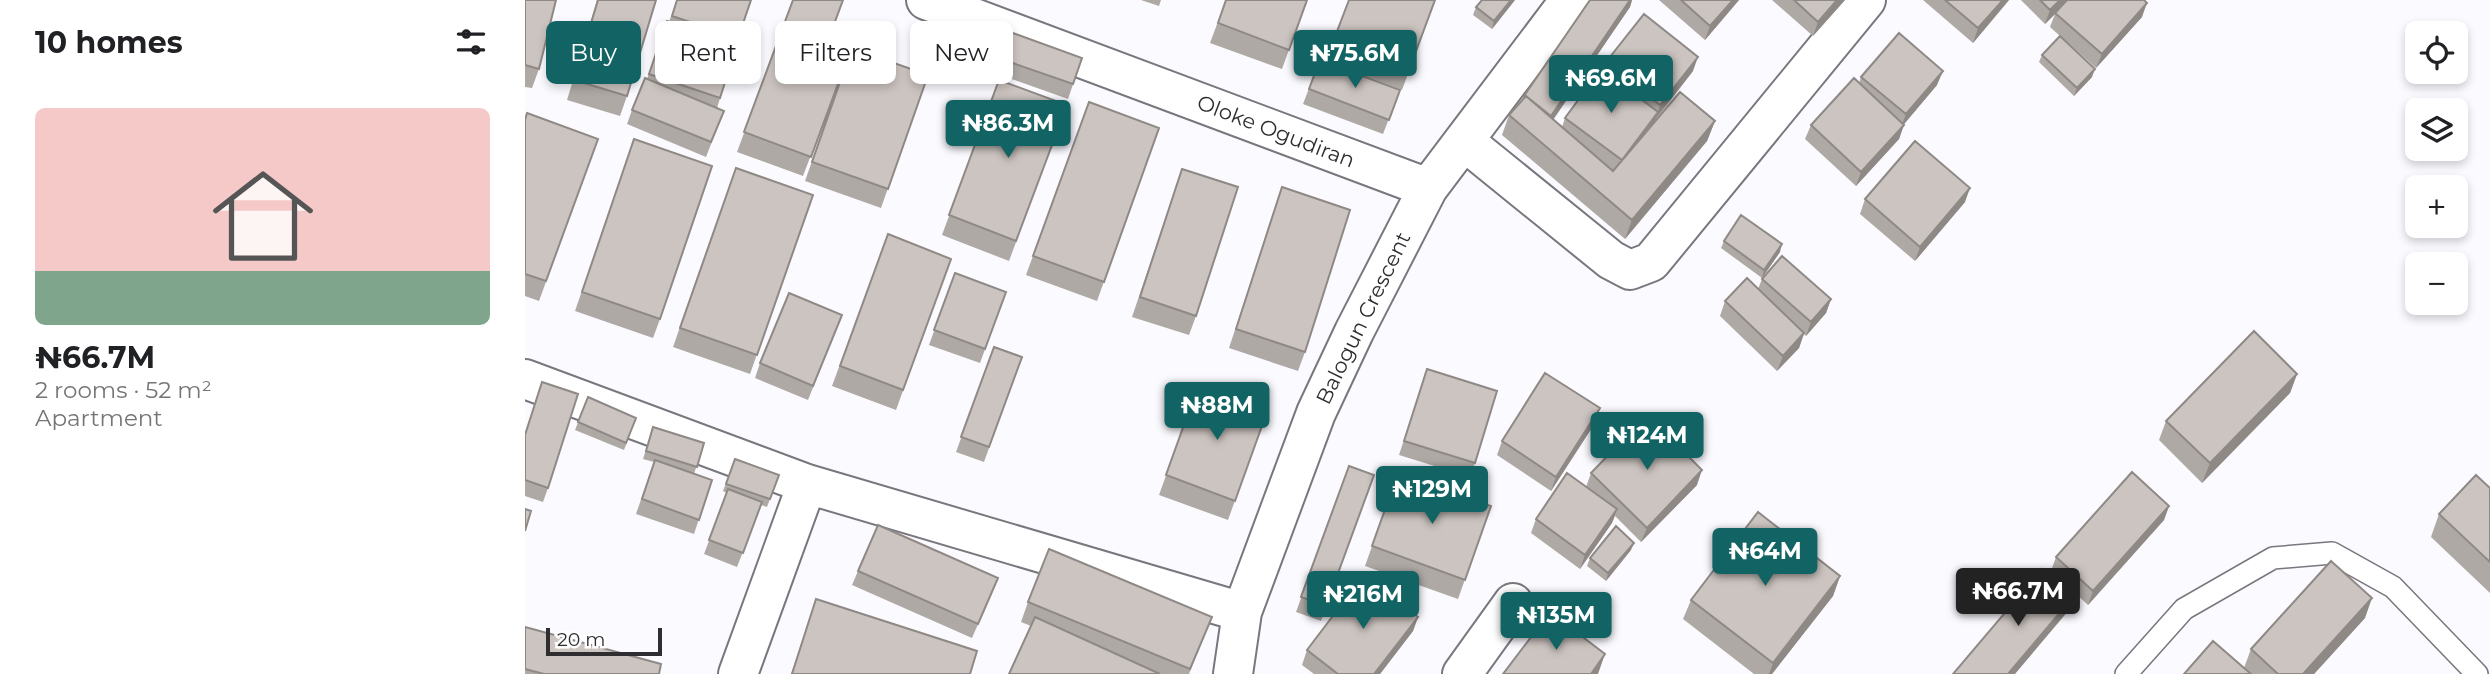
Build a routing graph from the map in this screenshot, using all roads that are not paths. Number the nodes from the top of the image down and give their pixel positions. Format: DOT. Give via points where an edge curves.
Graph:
graph roads {
  1 [pos="926,0"];
  2 [pos="1570,0"];
  3 [pos="1866,0"];
  4 [pos="1464,141"];
  5 [pos="1429,188"];
  6 [pos="525,379"];
  7 [pos="807,484"];
  8 [pos="1513,603"];
  9 [pos="1243,612"];
  10 [pos="738,674"];
  11 [pos="1233,674"];
  12 [pos="1462,674"];
  13 [pos="2126,674"];
  14 [pos="2477,674"];
  1 -- 5 [label="street, Oloke Ogudiran"];
  2 -- 4 [label="street, Balogun Crescent"];
  3 -- 4 [label="street" via="1651,262 1630,270 1611,260"];
  4 -- 5 [label="street, Balogun Crescent"];
  5 -- 9 [label="street, Balogun Crescent" via="1316,413"];
  6 -- 7 [label="street"];
  7 -- 9 [label="street"];
  7 -- 10 [label="street"];
  8 -- 12 [label="street"];
  9 -- 11 [label="street, Balogun Crescent"];
  13 -- 14 [label="lane" via="2184,609 2273,558 2332,553 2393,587"];
}
